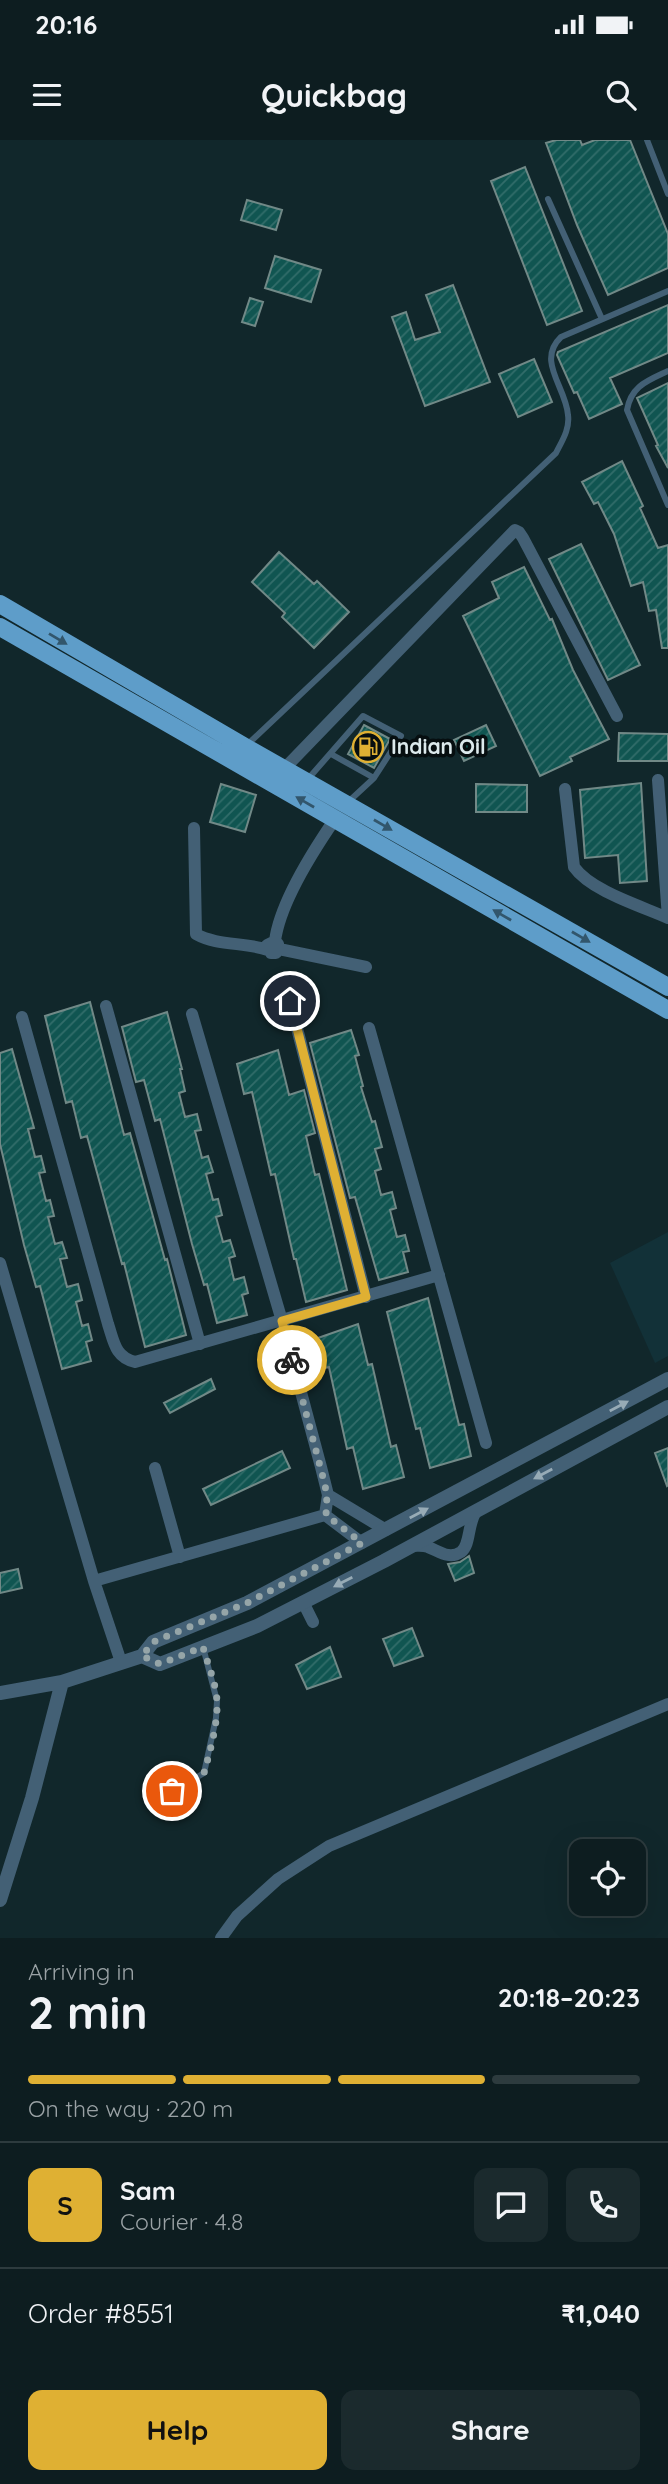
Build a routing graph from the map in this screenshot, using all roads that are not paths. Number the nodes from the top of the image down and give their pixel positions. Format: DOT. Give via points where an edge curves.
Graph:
graph roads {
  1 [pos="647,140"];
  2 [pos="668,194"];
  3 [pos="548,199"];
  4 [pos="668,291"];
  5 [pos="602,319"];
  6 [pos="668,371"];
  7 [pos="668,505"];
  8 [pos="0,604"];
  9 [pos="0,627"];
  10 [pos="617,716"];
  11 [pos="246,747"];
  12 [pos="331,754"];
  13 [pos="285,768"];
  14 [pos="374,778"];
  15 [pos="307,780"];
  16 [pos="658,780"];
  17 [pos="565,789"];
  18 [pos="346,803"];
  19 [pos="335,819"];
  20 [pos="194,828"];
  21 [pos="274,947"];
  22 [pos="366,967"];
  23 [pos="668,986"];
  24 [pos="290,1001"];
  25 [pos="106,1006"];
  26 [pos="668,1010"];
  27 [pos="192,1014"];
  28 [pos="22,1017"];
  29 [pos="369,1028"];
  30 [pos="0,1263"];
  31 [pos="439,1275"];
  32 [pos="366,1297"];
  33 [pos="282,1321"];
  34 [pos="201,1344"];
  35 [pos="668,1379"];
  36 [pos="668,1407"];
  37 [pos="486,1443"];
  38 [pos="155,1468"];
  39 [pos="327,1495"];
  40 [pos="477,1510"];
  41 [pos="326,1515"];
  42 [pos="386,1530"];
  43 [pos="362,1543"];
  44 [pos="411,1546"];
  45 [pos="180,1557"];
  46 [pos="93,1581"];
  47 [pos="303,1602"];
  48 [pos="313,1622"];
  49 [pos="203,1647"];
  50 [pos="142,1656"];
  51 [pos="121,1662"];
  52 [pos="62,1682"];
  53 [pos="0,1693"];
  54 [pos="668,1704"];
  55 [pos="172,1791"];
  56 [pos="0,1900"];
  57 [pos="221,1938"];
  1 -- 2 [label="lane"];
  3 -- 5 [label="lane"];
  4 -- 5 [label="lane"];
  5 -- 11 [label="lane" via="551,346 550,358 569,416 556,453"];
  6 -- 7 [label="lane" via="637,388 627,411"];
  8 -- 11 [label="main road, one-way"];
  19 -- 9 [label="main road, one-way"];
  10 -- 13 [label="street" via="515,530"];
  11 -- 13 [label="main road"];
  12 -- 14 [label="lane"];
  12 -- 14 [label="lane" via="363,716 401,736"];
  12 -- 15 [label="lane"];
  13 -- 15 [label="main road"];
  14 -- 18 [label="lane"];
  15 -- 18 [label="main road"];
  16 -- 17 [label="street" via="668,918 580,875 574,867"];
  18 -- 23 [label="main road, one-way"];
  19 -- 21 [label="street" via="277,922"];
  26 -- 19 [label="main road, one-way"];
  20 -- 21 [label="street" via="196,934"];
  21 -- 22 [label="street"];
  24 -- 32 [label="street"];
  25 -- 34 [label="street"];
  27 -- 33 [label="street"];
  28 -- 34 [label="street" via="118,1352 135,1362"];
  29 -- 31 [label="street"];
  30 -- 46 [label="street"];
  31 -- 32 [label="street"];
  31 -- 37 [label="street"];
  32 -- 33 [label="street"];
  33 -- 34 [label="street"];
  33 -- 39 [label="street"];
  42 -- 35 [label="street, one-way"];
  36 -- 40 [label="street, one-way"];
  38 -- 45 [label="street"];
  39 -- 41 [label="street"];
  39 -- 42 [label="street"];
  40 -- 44 [label="street"];
  40 -- 44 [label="street" via="467,1542 457,1556"];
  41 -- 43 [label="street"];
  41 -- 45 [label="street"];
  42 -- 43 [label="street"];
  43 -- 50 [label="street" via="247,1603 153,1642"];
  44 -- 47 [label="street, one-way"];
  45 -- 46 [label="street"];
  46 -- 51 [label="street"];
  47 -- 48 [label="street"];
  47 -- 49 [label="street"];
  49 -- 50 [label="street" via="160,1664"];
  49 -- 55 [label="lane" via="217,1701 208,1757 204,1773"];
  50 -- 51 [label="street"];
  51 -- 52 [label="street"];
  52 -- 53 [label="street"];
  52 -- 56 [label="street"];
  54 -- 57 [label="street" via="329,1846 278,1879 237,1916"];
}
